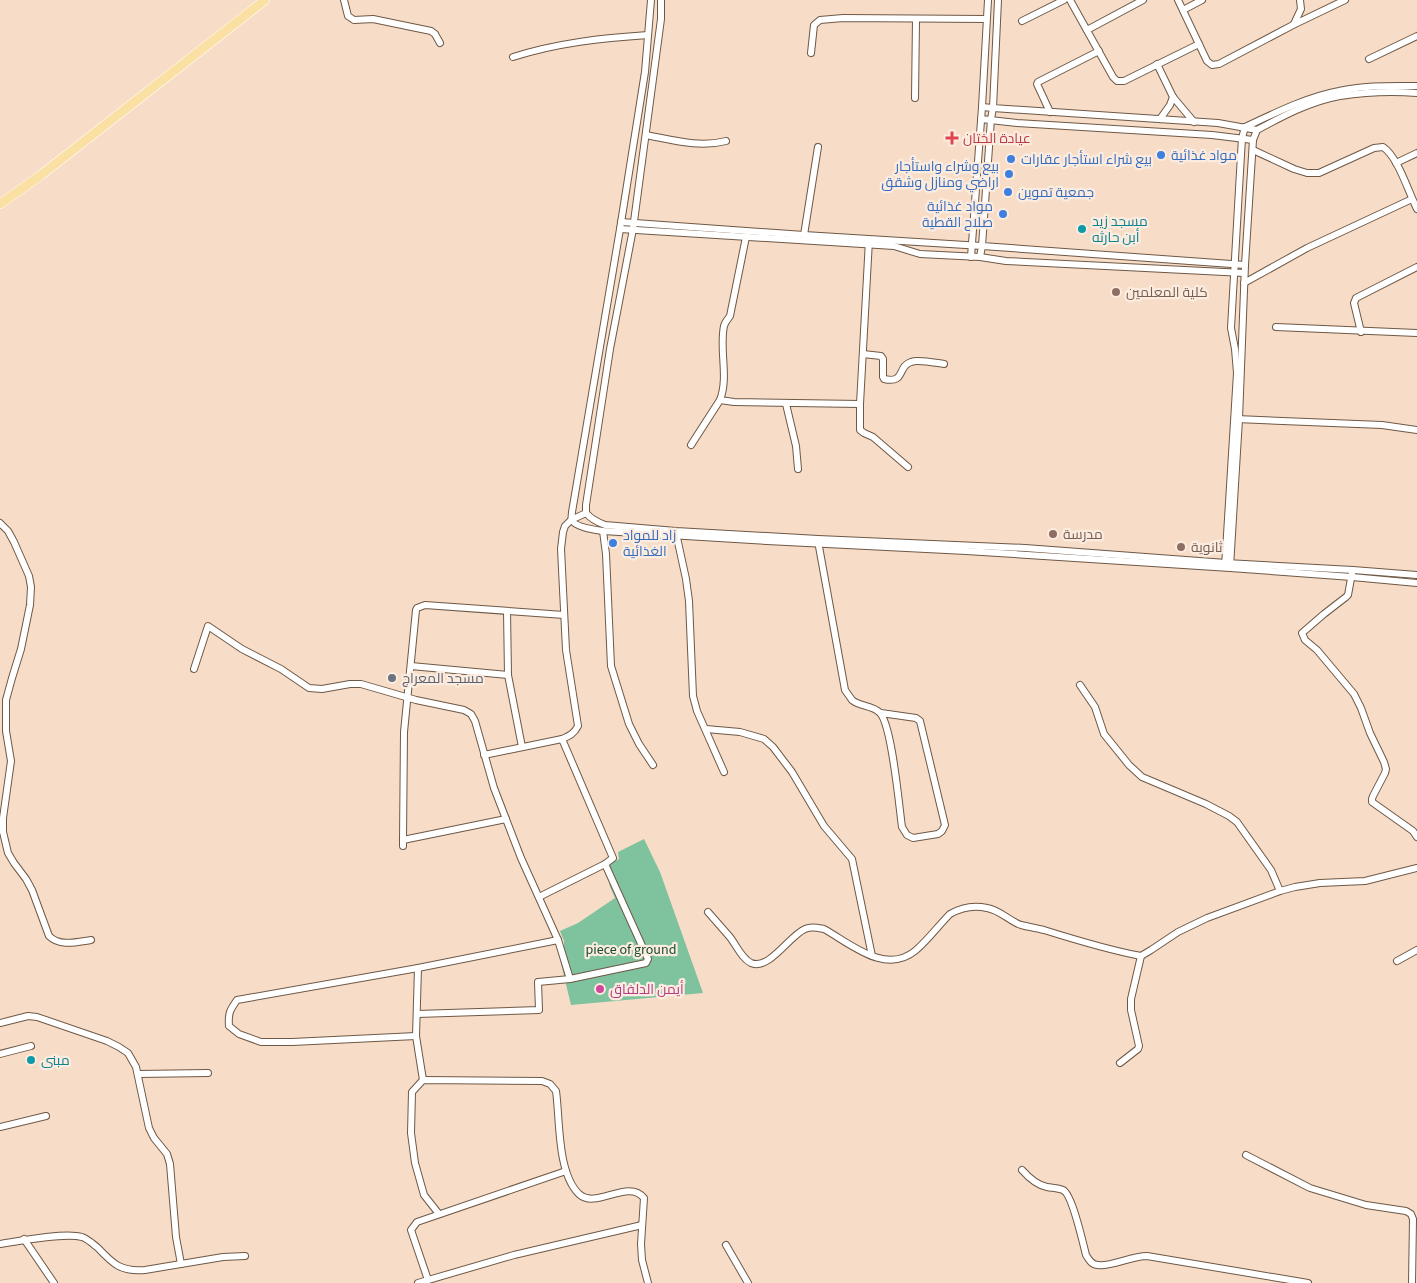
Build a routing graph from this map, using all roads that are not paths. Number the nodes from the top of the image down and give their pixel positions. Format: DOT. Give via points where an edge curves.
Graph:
graph roads {
  1 [pos="265,0"];
  2 [pos="344,0"];
  3 [pos="651,0"];
  4 [pos="661,0"];
  5 [pos="988,0"];
  6 [pos="998,0"];
  7 [pos="1064,0"];
  8 [pos="1070,0"];
  9 [pos="1144,0"];
  10 [pos="1178,0"];
  11 [pos="1202,0"];
  12 [pos="1300,0"];
  13 [pos="1345,0"];
  14 [pos="1183,10"];
  15 [pos="916,19"];
  16 [pos="986,19"];
  17 [pos="1022,20"];
  18 [pos="1293,25"];
  19 [pos="1087,30"];
  20 [pos="648,35"];
  21 [pos="1417,36"];
  22 [pos="440,42"];
  23 [pos="1199,44"];
  24 [pos="1099,51"];
  25 [pos="811,53"];
  26 [pos="513,57"];
  27 [pos="1369,60"];
  28 [pos="1158,64"];
  29 [pos="1417,86"];
  30 [pos="1417,92"];
  31 [pos="1173,97"];
  32 [pos="915,98"];
  33 [pos="982,107"];
  34 [pos="994,108"];
  35 [pos="1050,112"];
  36 [pos="981,119"];
  37 [pos="991,119"];
  38 [pos="1160,119"];
  39 [pos="1194,122"];
  40 [pos="1245,127"];
  41 [pos="1257,130"];
  42 [pos="646,135"];
  43 [pos="1242,138"];
  44 [pos="1253,140"];
  45 [pos="726,141"];
  46 [pos="818,147"];
  47 [pos="1253,150"];
  48 [pos="1417,153"];
  49 [pos="1396,163"];
  50 [pos="1412,199"];
  51 [pos="0,204"];
  52 [pos="1417,209"];
  53 [pos="621,225"];
  54 [pos="633,226"];
  55 [pos="804,235"];
  56 [pos="746,236"];
  57 [pos="869,242"];
  58 [pos="973,245"];
  59 [pos="982,246"];
  60 [pos="971,257"];
  61 [pos="980,257"];
  62 [pos="1234,265"];
  63 [pos="1244,265"];
  64 [pos="1417,267"];
  65 [pos="1234,273"];
  66 [pos="1244,273"];
  67 [pos="1244,283"];
  68 [pos="1276,328"];
  69 [pos="1361,332"];
  70 [pos="1417,333"];
  71 [pos="863,354"];
  72 [pos="944,364"];
  73 [pos="720,400"];
  74 [pos="786,404"];
  75 [pos="860,404"];
  76 [pos="1237,419"];
  77 [pos="1417,430"];
  78 [pos="691,444"];
  79 [pos="908,467"];
  80 [pos="798,469"];
  81 [pos="586,513"];
  82 [pos="572,520"];
  83 [pos="0,523"];
  84 [pos="603,531"];
  85 [pos="676,534"];
  86 [pos="818,542"];
  87 [pos="1228,566"];
  88 [pos="1352,573"];
  89 [pos="1417,576"];
  90 [pos="1417,583"];
  91 [pos="507,611"];
  92 [pos="564,615"];
  93 [pos="411,666"];
  94 [pos="194,669"];
  95 [pos="508,675"];
  96 [pos="1080,685"];
  97 [pos="408,698"];
  98 [pos="881,713"];
  99 [pos="706,729"];
  100 [pos="562,739"];
  101 [pos="522,747"];
  102 [pos="484,755"];
  103 [pos="653,765"];
  104 [pos="724,772"];
  105 [pos="506,819"];
  106 [pos="1417,837"];
  107 [pos="605,864"];
  108 [pos="1417,868"];
  109 [pos="1280,891"];
  110 [pos="538,897"];
  111 [pos="708,912"];
  112 [pos="91,940"];
  113 [pos="558,940"];
  114 [pos="1417,950"];
  115 [pos="872,956"];
  116 [pos="1141,956"];
  117 [pos="1397,961"];
  118 [pos="418,968"];
  119 [pos="570,979"];
  120 [pos="417,1014"];
  121 [pos="0,1023"];
  122 [pos="416,1036"];
  123 [pos="31,1046"];
  124 [pos="0,1054"];
  125 [pos="1120,1063"];
  126 [pos="208,1073"];
  127 [pos="138,1074"];
  128 [pos="423,1080"];
  129 [pos="46,1116"];
  130 [pos="0,1127"];
  131 [pos="1246,1155"];
  132 [pos="1022,1170"];
  133 [pos="566,1171"];
  134 [pos="439,1214"];
  135 [pos="642,1225"];
  136 [pos="24,1240"];
  137 [pos="0,1244"];
  138 [pos="726,1245"];
  139 [pos="245,1256"];
  140 [pos="181,1264"];
  141 [pos="428,1280"];
  142 [pos="54,1283"];
  143 [pos="418,1283"];
  144 [pos="648,1283"];
  145 [pos="748,1283"];
  146 [pos="1308,1283"];
  147 [pos="1412,1283"];
  1 -- 51 [label="main road"];
  2 -- 22 [label="street" via="348,16 354,20 373,19 431,31"];
  3 -- 20 [label="street"];
  4 -- 42 [label="street"];
  5 -- 16 [label="street"];
  6 -- 34 [label="street"];
  7 -- 17 [label="street"];
  8 -- 19 [label="street"];
  9 -- 19 [label="street"];
  10 -- 14 [label="street"];
  11 -- 14 [label="street"];
  12 -- 18 [label="street" via="1301,9"];
  13 -- 18 [label="street"];
  14 -- 23 [label="street"];
  15 -- 16 [label="street"];
  15 -- 25 [label="street" via="820,20 814,25"];
  15 -- 32 [label="street"];
  16 -- 33 [label="street"];
  18 -- 23 [label="street" via="1219,64 1212,65 1207,61"];
  19 -- 24 [label="street"];
  20 -- 26 [label="street" via="572,42"];
  20 -- 53 [label="street"];
  21 -- 27 [label="street"];
  23 -- 28 [label="street"];
  24 -- 28 [label="street" via="1113,77 1119,81"];
  24 -- 35 [label="street" via="1038,82"];
  28 -- 31 [label="street"];
  29 -- 30 [label="street"];
  29 -- 40 [label="street" via="1338,91 1310,99"];
  30 -- 41 [label="street" via="1338,96"];
  31 -- 38 [label="street"];
  31 -- 39 [label="street"];
  33 -- 34 [label="street"];
  33 -- 36 [label="street"];
  34 -- 35 [label="street"];
  34 -- 37 [label="street"];
  35 -- 38 [label="street"];
  36 -- 37 [label="street"];
  36 -- 58 [label="street"];
  37 -- 43 [label="street"];
  37 -- 59 [label="street"];
  38 -- 39 [label="street"];
  39 -- 40 [label="street"];
  40 -- 41 [label="street"];
  40 -- 43 [label="street"];
  41 -- 44 [label="street"];
  42 -- 45 [label="street" via="696,145"];
  42 -- 54 [label="street"];
  43 -- 44 [label="street"];
  43 -- 62 [label="street"];
  44 -- 47 [label="street"];
  46 -- 55 [label="street"];
  47 -- 49 [label="street" via="1307,173 1319,173 1383,146"];
  47 -- 63 [label="street"];
  48 -- 49 [label="street"];
  49 -- 50 [label="street"];
  50 -- 52 [label="street"];
  50 -- 67 [label="street" via="1307,248"];
  53 -- 54 [label="street"];
  53 -- 82 [label="street"];
  54 -- 55 [label="street"];
  54 -- 56 [label="street"];
  54 -- 81 [label="street" via="610,349"];
  55 -- 57 [label="street"];
  56 -- 57 [label="street"];
  56 -- 73 [label="street" via="730,316 725,324 722,343 724,388"];
  57 -- 58 [label="street"];
  57 -- 60 [label="street" via="920,254"];
  57 -- 71 [label="street"];
  58 -- 59 [label="street"];
  58 -- 60 [label="street"];
  59 -- 61 [label="street"];
  59 -- 62 [label="street"];
  60 -- 61 [label="street"];
  61 -- 65 [label="street" via="1006,262"];
  62 -- 63 [label="street"];
  62 -- 65 [label="street"];
  63 -- 66 [label="street"];
  64 -- 69 [label="street" via="1356,298 1354,303"];
  65 -- 66 [label="street"];
  65 -- 76 [label="street" via="1231,328"];
  66 -- 67 [label="street"];
  67 -- 76 [label="street"];
  68 -- 69 [label="street"];
  69 -- 70 [label="street"];
  71 -- 72 [label="street" via="881,356 884,380 890,381 896,380 913,361"];
  71 -- 75 [label="street"];
  73 -- 74 [label="street"];
  73 -- 78 [label="street"];
  74 -- 75 [label="street"];
  74 -- 80 [label="street"];
  75 -- 79 [label="street" via="860,430"];
  76 -- 77 [label="street" via="1382,425"];
  76 -- 87 [label="street"];
  81 -- 82 [label="street"];
  81 -- 85 [label="street" via="605,524"];
  82 -- 84 [label="street" via="576,525"];
  82 -- 92 [label="street" via="563,532 561,549"];
  83 -- 112 [label="street" via="14,542 31,587 21,649 6,700 6,731 11,761 3,818 4,838 8,853 32,890 49,936 62,943"];
  84 -- 85 [label="street"];
  84 -- 103 [label="street" via="611,666 629,724"];
  85 -- 86 [label="street"];
  85 -- 99 [label="street" via="689,601 694,696"];
  86 -- 87 [label="street"];
  86 -- 98 [label="street" via="845,690 852,700"];
  87 -- 88 [label="street"];
  88 -- 89 [label="street"];
  88 -- 90 [label="street"];
  88 -- 106 [label="street" via="1346,598 1302,633 1354,694 1384,762 1386,773 1372,802"];
  91 -- 92 [label="street"];
  91 -- 93 [label="street" via="420,606 416,610"];
  91 -- 95 [label="street"];
  92 -- 100 [label="street" via="578,726 575,732"];
  93 -- 95 [label="street"];
  93 -- 97 [label="street"];
  94 -- 97 [label="street" via="208,626 309,688 355,683"];
  95 -- 101 [label="street"];
  96 -- 109 [label="street" via="1095,707 1104,734 1129,766 1142,776 1206,804 1237,822 1271,870"];
  97 -- 102 [label="street" via="470,714"];
  97 -- 105 [label="street" via="404,732 403,843"];
  98 -- 98 [label="street" via="889,734 902,826 913,838 938,834 945,825 920,721"];
  99 -- 104 [label="street"];
  99 -- 115 [label="street" via="740,732 764,739 792,772 824,826 852,859"];
  100 -- 101 [label="street"];
  100 -- 107 [label="street" via="613,858"];
  101 -- 102 [label="street"];
  102 -- 105 [label="street"];
  105 -- 110 [label="street"];
  107 -- 110 [label="street"];
  107 -- 119 [label="street" via="648,961"];
  108 -- 109 [label="street" via="1365,881 1320,883"];
  109 -- 116 [label="street" via="1207,918"];
  110 -- 113 [label="street"];
  111 -- 115 [label="street" via="751,963 761,964 804,929 816,927"];
  113 -- 118 [label="street"];
  113 -- 119 [label="street"];
  114 -- 117 [label="street"];
  115 -- 116 [label="street" via="888,960 905,957 915,951 950,914 966,907 977,907 997,911 1022,926"];
  116 -- 125 [label="street" via="1131,998 1140,1043 1138,1049"];
  118 -- 120 [label="street"];
  118 -- 122 [label="street" via="237,1000 228,1017 229,1026 239,1034 261,1042"];
  119 -- 120 [label="street" via="538,982 538,1010"];
  120 -- 122 [label="street"];
  121 -- 127 [label="street" via="33,1016 95,1037 128,1054"];
  122 -- 128 [label="street"];
  123 -- 124 [label="street"];
  126 -- 127 [label="street"];
  127 -- 140 [label="street" via="148,1128 167,1154 170,1164"];
  128 -- 133 [label="street" via="542,1081 550,1084 556,1091"];
  128 -- 134 [label="street" via="412,1092 411,1133 424,1195"];
  129 -- 130 [label="street"];
  131 -- 147 [label="street" via="1310,1188 1366,1205 1409,1213 1413,1219"];
  132 -- 146 [label="street" via="1040,1186 1066,1193 1073,1206 1086,1255 1096,1266 1147,1256"];
  133 -- 134 [label="street"];
  133 -- 135 [label="street" via="578,1194 584,1198 624,1191 641,1194 644,1198"];
  134 -- 141 [label="street" via="417,1222 411,1230"];
  135 -- 141 [label="street" via="514,1255"];
  135 -- 144 [label="street" via="642,1250"];
  136 -- 137 [label="street"];
  136 -- 140 [label="street" via="68,1235 82,1237 111,1261 133,1271"];
  136 -- 142 [label="street"];
  138 -- 145 [label="street"];
  139 -- 140 [label="street"];
  141 -- 143 [label="street"];
}
